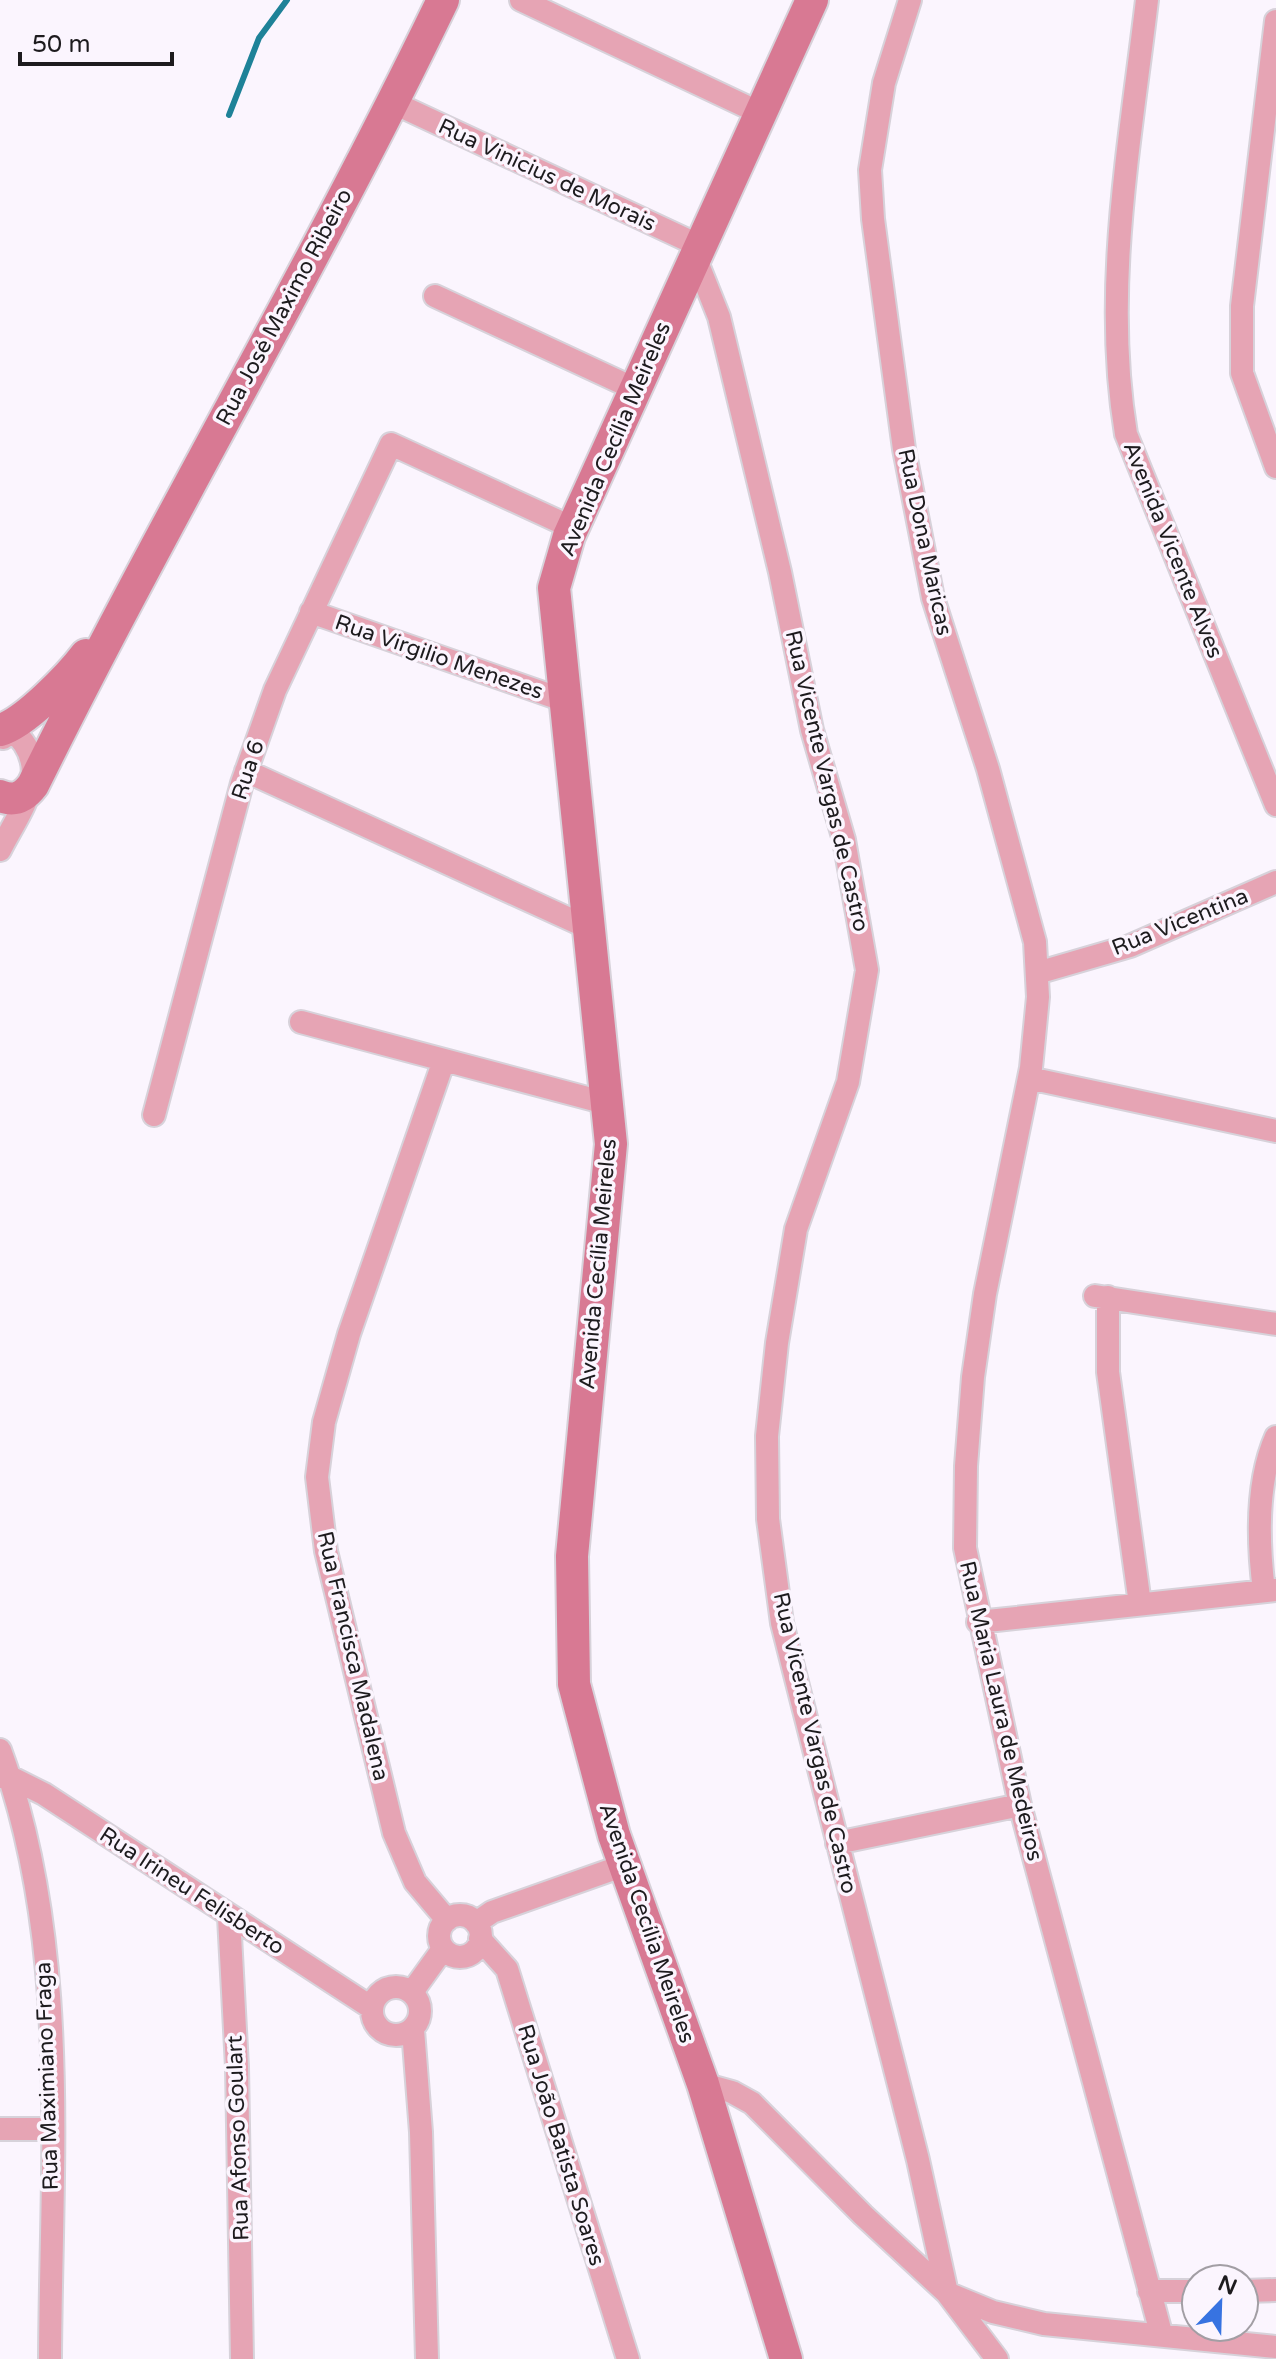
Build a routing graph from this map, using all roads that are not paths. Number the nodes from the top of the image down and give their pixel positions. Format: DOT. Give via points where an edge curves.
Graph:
graph roads {
  1 [pos="443,0"];
  2 [pos="521,0"];
  3 [pos="812,0"];
  4 [pos="910,0"];
  5 [pos="1147,0"];
  6 [pos="1276,21"];
  7 [pos="394,103"];
  8 [pos="760,113"];
  9 [pos="697,252"];
  10 [pos="435,296"];
  11 [pos="635,389"];
  12 [pos="1276,467"];
  13 [pos="573,528"];
  14 [pos="119,611"];
  15 [pos="311,612"];
  16 [pos="566,701"];
  17 [pos="3,733"];
  18 [pos="246,771"];
  19 [pos="33,785"];
  20 [pos="0,796"];
  21 [pos="1276,805"];
  22 [pos="0,850"];
  23 [pos="1276,882"];
  24 [pos="589,928"];
  25 [pos="1037,973"];
  26 [pos="301,1022"];
  27 [pos="444,1060"];
  28 [pos="1029,1078"];
  29 [pos="606,1103"];
  30 [pos="154,1115"];
  31 [pos="1276,1131"];
  32 [pos="1276,1324"];
  33 [pos="1276,1437"];
  34 [pos="1270,1590"];
  35 [pos="1140,1604"];
  36 [pos="978,1622"];
  37 [pos="0,1750"];
  38 [pos="5,1777"];
  39 [pos="1020,1805"];
  40 [pos="837,1843"];
  41 [pos="625,1865"];
  42 [pos="229,1917"];
  43 [pos="447,1920"];
  44 [pos="478,1931"];
  45 [pos="443,1949"];
  46 [pos="412,1992"];
  47 [pos="372,2008"];
  48 [pos="413,2030"];
  49 [pos="703,2084"];
  50 [pos="0,2129"];
  51 [pos="51,2129"];
  52 [pos="1149,2291"];
  53 [pos="1180,2291"];
  54 [pos="947,2293"];
  55 [pos="1161,2333"];
  56 [pos="1276,2347"];
  57 [pos="50,2359"];
  58 [pos="242,2359"];
  59 [pos="427,2359"];
  60 [pos="628,2359"];
  61 [pos="786,2359"];
  62 [pos="997,2359"];
  1 -- 7 [label="street, Rua José Maximo Ribeiro"];
  2 -- 8 [label="street"];
  3 -- 8 [label="street, Avenida Cecília Meireles"];
  4 -- 25 [label="street, Rua Dona Maricas" via="884,83 870,170 877,250 904,449 933,598 988,769 1035,942"];
  5 -- 21 [label="street, Avenida Vicente Alves" via="1116,273 1116,374 1126,434"];
  6 -- 12 [label="street" via="1242,306 1242,373"];
  7 -- 9 [label="street, Rua Vinicius de Morais"];
  7 -- 14 [label="street, Rua José Maximo Ribeiro"];
  8 -- 9 [label="street, Avenida Cecília Meireles"];
  9 -- 11 [label="street, Avenida Cecília Meireles"];
  9 -- 40 [label="street, Rua Vicente Vargas de Castro" via="719,317 812,730 844,840 867,970 848,1082 796,1229 767,1436 768,1519 782,1623"];
  10 -- 11 [label="street"];
  11 -- 13 [label="street, Avenida Cecília Meireles"];
  13 -- 15 [label="street, Rua 6" via="391,444"];
  13 -- 16 [label="street, Avenida Cecília Meireles" via="554,588"];
  14 -- 17 [label="street, Rua José Maximo Ribeiro" via="81,663"];
  14 -- 19 [label="street, Rua José Maximo Ribeiro"];
  15 -- 16 [label="street, Rua Virgilio Menezes"];
  15 -- 18 [label="street, Rua 6"];
  16 -- 24 [label="street, Avenida Cecília Meireles"];
  17 -- 19 [label="street" via="24,740"];
  18 -- 24 [label="street"];
  18 -- 30 [label="street, Rua 6"];
  19 -- 20 [label="street" via="25,796"];
  19 -- 22 [label="street"];
  23 -- 25 [label="street, Rua Vicentina" via="1130,946"];
  24 -- 29 [label="street, Avenida Cecília Meireles"];
  25 -- 28 [label="street, Rua Dona Maricas"];
  26 -- 27 [label="street"];
  27 -- 29 [label="street"];
  27 -- 43 [label="street, Rua Francisca Madalena" via="349,1334 324,1422 317,1477 326,1551 394,1833 415,1882"];
  28 -- 31 [label="street"];
  28 -- 36 [label="street, Rua Maria Laura de Medeiros" via="973,1377 965,1548"];
  29 -- 41 [label="street, Avenida Cecília Meireles" via="611,1144 572,1556 574,1684"];
  32 -- 35 [label="street" via="1102,1297"];
  33 -- 34 [label="street" via="1267,1457 1259,1550"];
  34 -- 35 [label="street"];
  35 -- 36 [label="street"];
  36 -- 39 [label="street, Rua Maria Laura de Medeiros"];
  37 -- 38 [label="street, Rua Maximiano Fraga"];
  38 -- 42 [label="street, Rua Irineu Felisberto" via="44,1794"];
  38 -- 51 [label="street, Rua Maximiano Fraga" via="32,1855 46,1975"];
  39 -- 40 [label="street"];
  39 -- 52 [label="street, Rua Maria Laura de Medeiros"];
  40 -- 54 [label="street, Rua Vicente Vargas de Castro"];
  41 -- 44 [label="street" via="492,1912"];
  41 -- 49 [label="street, Avenida Cecília Meireles"];
  42 -- 47 [label="street, Rua Irineu Felisberto"];
  42 -- 58 [label="street, Rua Afonso Goulart" via="239,2111"];
  43 -- 44 [label="street" via="462,1916"];
  43 -- 45 [label="street" via="439,1934"];
  44 -- 45 [label="street" via="478,1947 465,1956"];
  44 -- 60 [label="street, Rua João Batista Soares" via="507,1969"];
  45 -- 46 [label="street"];
  46 -- 47 [label="street" via="387,1989"];
  46 -- 48 [label="street" via="421,2015"];
  47 -- 48 [label="street" via="381,2031 397,2036"];
  48 -- 59 [label="street"];
  49 -- 54 [label="street" via="752,2103"];
  49 -- 61 [label="street, Avenida Cecília Meireles"];
  50 -- 51 [label="street"];
  51 -- 57 [label="street, Rua Maximiano Fraga"];
  52 -- 53 [label="street"];
  52 -- 55 [label="street, Rua Maria Laura de Medeiros"];
  54 -- 55 [label="street" via="993,2312 1044,2324"];
  54 -- 62 [label="street"];
  55 -- 56 [label="street"];
}
